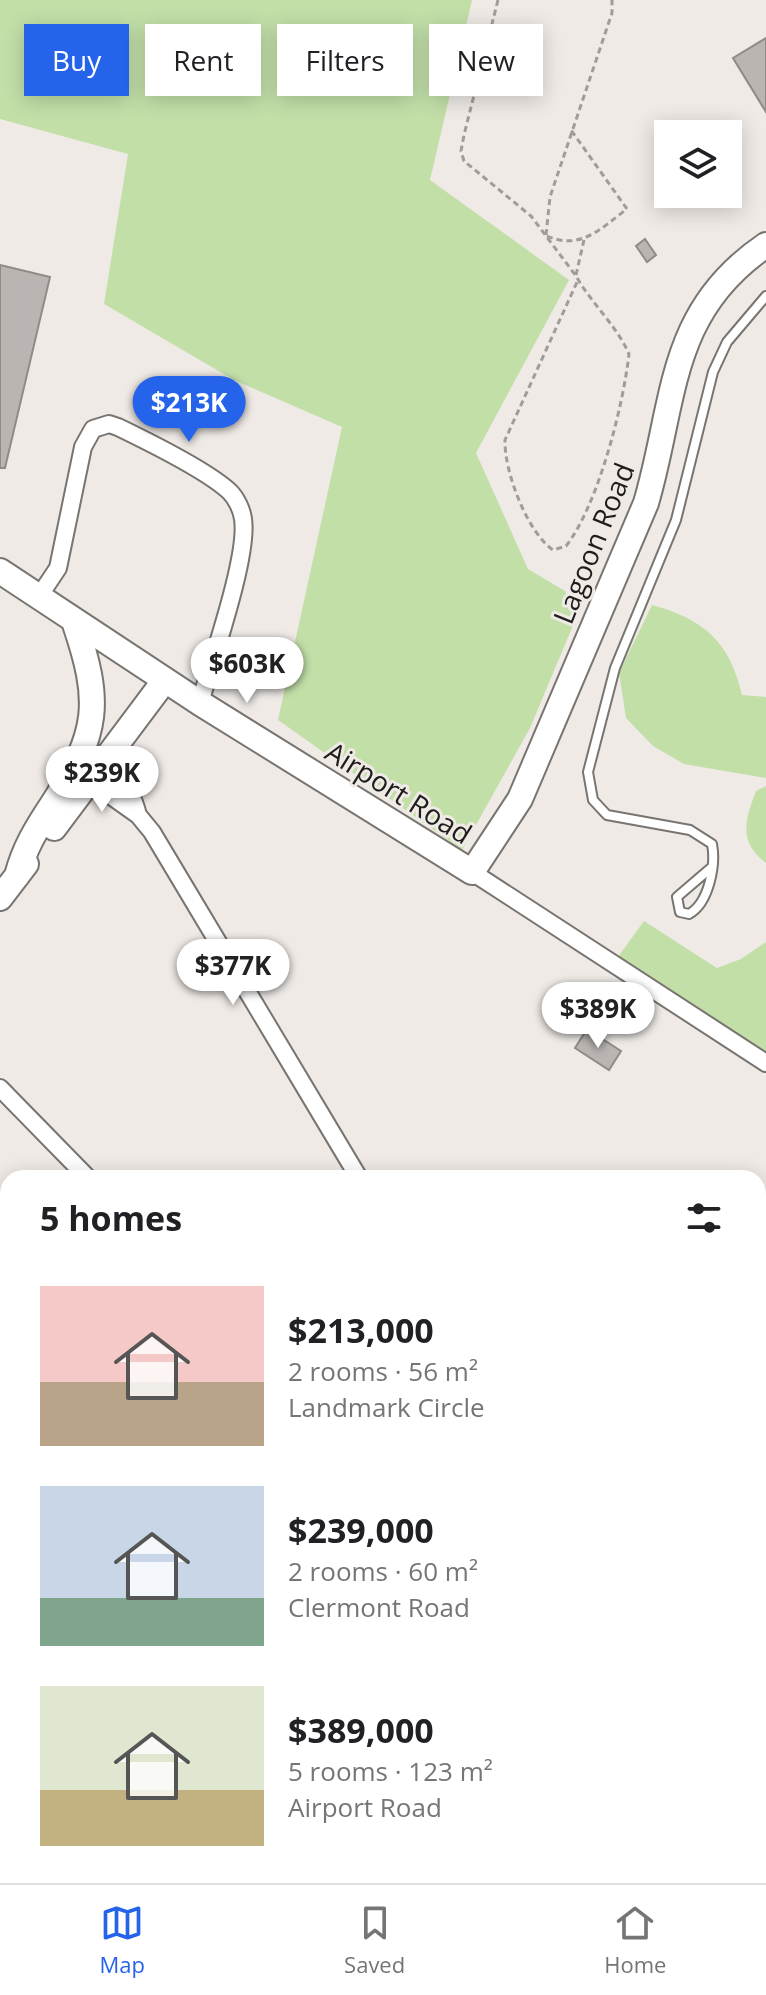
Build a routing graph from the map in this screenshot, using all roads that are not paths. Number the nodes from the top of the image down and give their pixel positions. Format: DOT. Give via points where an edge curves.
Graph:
graph roads {
  1 [pos="766,245"];
  2 [pos="766,296"];
  3 [pos="0,571"];
  4 [pos="38,598"];
  5 [pos="74,621"];
  6 [pos="165,680"];
  7 [pos="200,703"];
  8 [pos="115,747"];
  9 [pos="90,781"];
  10 [pos="138,815"];
  11 [pos="712,867"];
  12 [pos="472,872"];
  13 [pos="17,876"];
  14 [pos="0,898"];
  15 [pos="766,1063"];
  16 [pos="0,1088"];
  17 [pos="80,1170"];
  18 [pos="354,1170"];
  1 -- 12 [label="street, Lagoon Road" via="715,289 689,330 646,503 520,799"];
  2 -- 11 [label="lane" via="727,342 713,372 676,520 615,668 588,772 593,800 607,815 702,834 712,844"];
  3 -- 4 [label="street, Airport Road"];
  4 -- 5 [label="street, Airport Road"];
  4 -- 7 [label="street" via="58,568 83,447 93,429 118,427 211,479 235,500 244,529"];
  5 -- 6 [label="street, Airport Road"];
  5 -- 13 [label="street" via="93,695 89,737 24,849"];
  6 -- 7 [label="street, Airport Road"];
  6 -- 8 [label="street"];
  7 -- 12 [label="street, Airport Road"];
  8 -- 9 [label="street"];
  8 -- 10 [label="street"];
  9 -- 10 [label="street"];
  9 -- 13 [label="street"];
  10 -- 18 [label="street"];
  11 -- 11 [label="lane" via="698,909 680,912 677,897"];
  12 -- 15 [label="street, Airport Road"];
  13 -- 14 [label="street"];
  16 -- 17 [label="street"];
}
